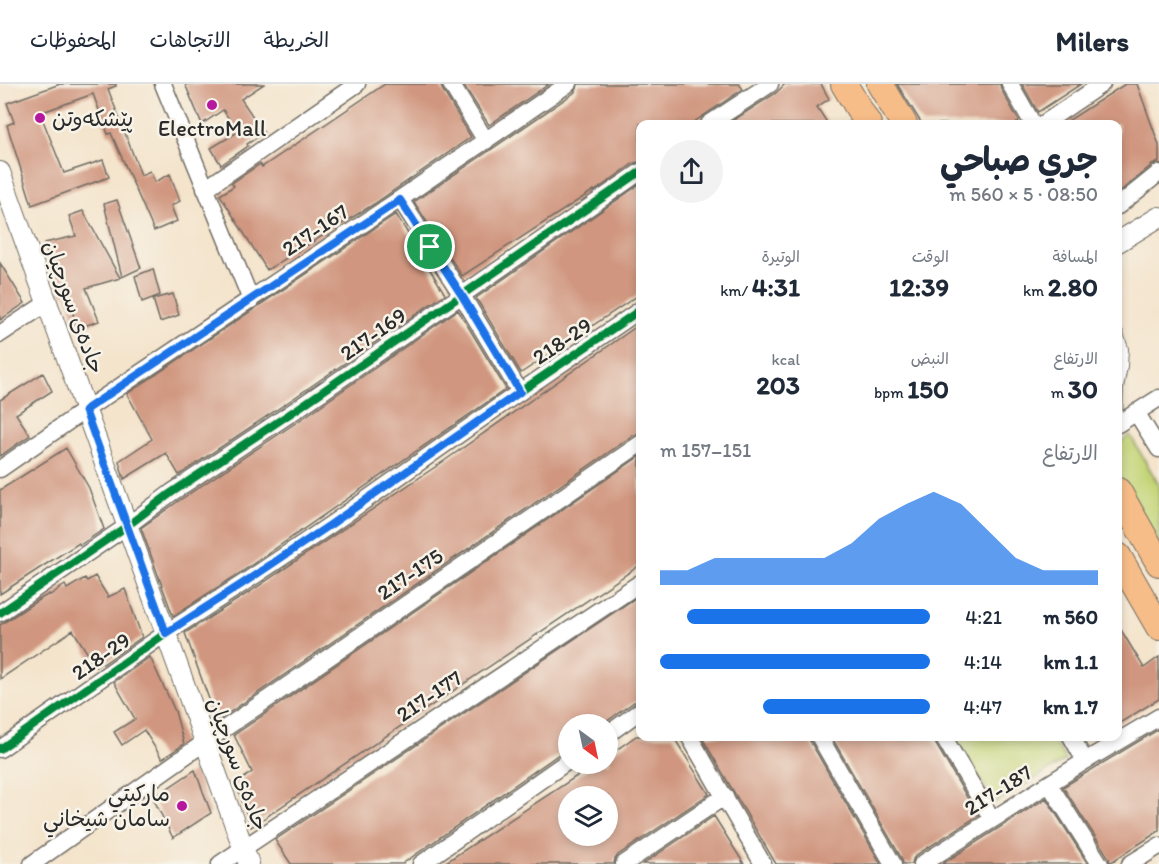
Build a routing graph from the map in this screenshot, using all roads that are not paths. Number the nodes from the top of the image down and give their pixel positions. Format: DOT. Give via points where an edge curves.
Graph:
graph roads {
  1 [pos="164,84"];
  2 [pos="357,84"];
  3 [pos="451,84"];
  4 [pos="568,84"];
  5 [pos="770,84"];
  6 [pos="844,84"];
  7 [pos="880,84"];
  8 [pos="1010,84"];
  9 [pos="1102,84"];
  10 [pos="721,120"];
  11 [pos="866,120"];
  12 [pos="902,120"];
  13 [pos="1031,120"];
  14 [pos="1049,120"];
  15 [pos="486,141"];
  16 [pos="0,172"];
  17 [pos="1159,173"];
  18 [pos="636,175"];
  19 [pos="206,189"];
  20 [pos="4,195"];
  21 [pos="400,200"];
  22 [pos="1122,203"];
  23 [pos="1159,217"];
  24 [pos="1122,240"];
  25 [pos="461,294"];
  26 [pos="250,300"];
  27 [pos="47,303"];
  28 [pos="636,313"];
  29 [pos="0,334"];
  30 [pos="1122,343"];
  31 [pos="1122,372"];
  32 [pos="520,392"];
  33 [pos="1159,398"];
  34 [pos="85,410"];
  35 [pos="1136,412"];
  36 [pos="1122,421"];
  37 [pos="636,447"];
  38 [pos="1159,449"];
  39 [pos="0,469"];
  40 [pos="1122,498"];
  41 [pos="128,526"];
  42 [pos="1122,563"];
  43 [pos="1159,563"];
  44 [pos="636,586"];
  45 [pos="0,614"];
  46 [pos="1159,627"];
  47 [pos="166,633"];
  48 [pos="636,714"];
  49 [pos="1159,717"];
  50 [pos="618,727"];
  51 [pos="1122,739"];
  52 [pos="692,741"];
  53 [pos="822,741"];
  54 [pos="946,741"];
  55 [pos="1074,741"];
  56 [pos="1119,741"];
  57 [pos="205,742"];
  58 [pos="0,749"];
  59 [pos="1085,761"];
  60 [pos="558,768"];
  61 [pos="1049,784"];
  62 [pos="725,796"];
  63 [pos="992,819"];
  64 [pos="1154,854"];
  65 [pos="246,856"];
  66 [pos="32,864"];
  67 [pos="220,864"];
  68 [pos="421,864"];
  69 [pos="624,864"];
  70 [pos="763,864"];
  71 [pos="893,864"];
  72 [pos="922,864"];
  73 [pos="1100,864"];
  74 [pos="1130,864"];
  1 -- 19 [label="street"];
  2 -- 19 [label="street"];
  3 -- 15 [label="street"];
  4 -- 15 [label="street, 217-167"];
  5 -- 10 [label="street"];
  6 -- 11 [label="main road"];
  7 -- 12 [label="main road"];
  8 -- 13 [label="street"];
  9 -- 14 [label="street"];
  15 -- 21 [label="street, 217-167"];
  16 -- 20 [label="street, جادەی سورچیان"];
  17 -- 22 [label="street"];
  18 -- 25 [label="street, 217-169"];
  19 -- 26 [label="street"];
  20 -- 27 [label="street, جادەی سورچیان"];
  21 -- 25 [label="street"];
  21 -- 26 [label="street, 217-167"];
  23 -- 24 [label="street"];
  25 -- 32 [label="street"];
  25 -- 41 [label="street, 217-169"];
  26 -- 34 [label="street, 217-167"];
  27 -- 29 [label="street"];
  27 -- 34 [label="street, جادەی سورچیان"];
  28 -- 32 [label="street, 218-29"];
  30 -- 31 [label="lane"];
  32 -- 47 [label="street, 218-29" via="330,525"];
  33 -- 35 [label="street"];
  34 -- 39 [label="street, 217-167"];
  34 -- 41 [label="street, جادەی سورچیان"];
  35 -- 36 [label="street"];
  35 -- 38 [label="street"];
  37 -- 57 [label="street, 217-175"];
  40 -- 43 [label="main road"];
  41 -- 45 [label="street, 217-169"];
  41 -- 47 [label="street, جادەی سورچیان"];
  42 -- 46 [label="main road"];
  44 -- 65 [label="street, 217-177"];
  47 -- 57 [label="street, جادەی سورچیان"];
  47 -- 58 [label="street, 218-29"];
  48 -- 50 [label="street"];
  49 -- 51 [label="street, 217-187"];
  52 -- 62 [label="street"];
  53 -- 71 [label="street"];
  54 -- 63 [label="street"];
  55 -- 59 [label="street"];
  56 -- 59 [label="street, 217-187"];
  57 -- 65 [label="street, جادەی سورچیان"];
  57 -- 66 [label="street, 217-175"];
  59 -- 61 [label="street, 217-187"];
  60 -- 68 [label="street"];
  61 -- 63 [label="street, 217-187"];
  61 -- 73 [label="street"];
  62 -- 69 [label="street"];
  62 -- 70 [label="street"];
  63 -- 72 [label="street, 217-187"];
  64 -- 74 [label="street"];
  65 -- 67 [label="street, 217-177"];
}
